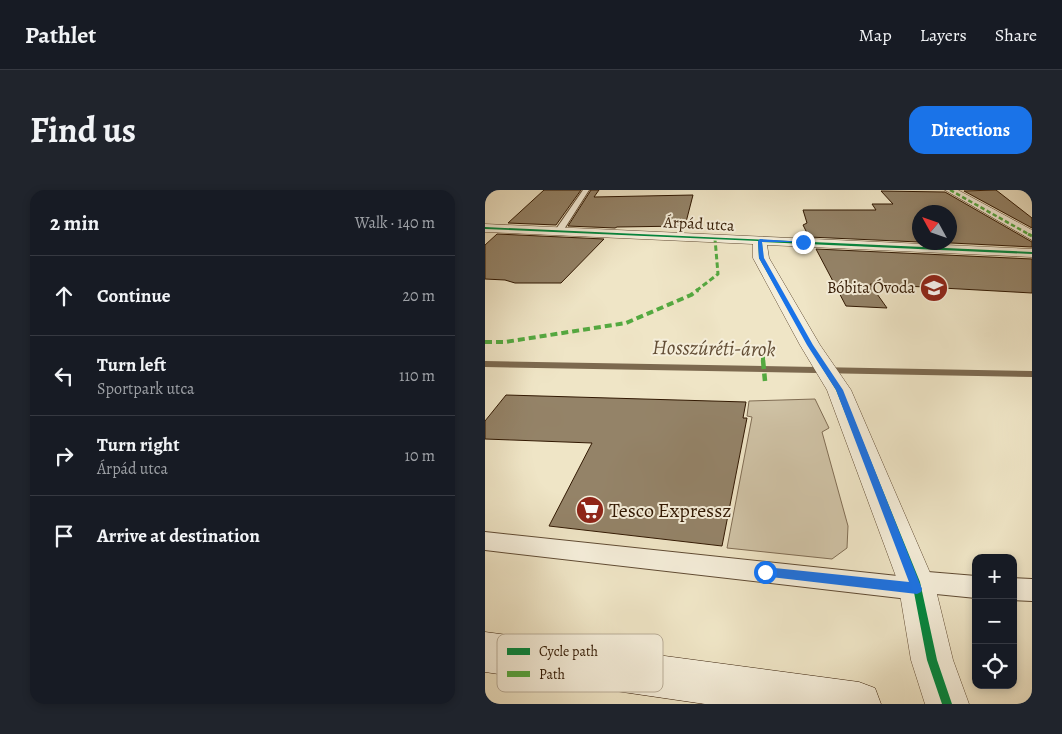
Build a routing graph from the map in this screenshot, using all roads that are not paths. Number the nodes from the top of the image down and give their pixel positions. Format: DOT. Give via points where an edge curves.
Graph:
graph roads {
  1 [pos="586,190"];
  2 [pos="950,190"];
  3 [pos="485,228"];
  4 [pos="558,232"];
  5 [pos="1032,236"];
  6 [pos="760,241"];
  7 [pos="1032,253"];
  8 [pos="485,541"];
  9 [pos="916,585"];
  10 [pos="972,588"];
  11 [pos="1017,589"];
  12 [pos="1032,590"];
  13 [pos="663,677"];
  14 [pos="859,704"];
  15 [pos="947,704"];
  1 -- 4 [label="lane"];
  2 -- 5 [label="street"];
  3 -- 4 [label="street, Árpád utca"];
  4 -- 6 [label="street, Árpád utca"];
  6 -- 7 [label="street, Árpád utca"];
  6 -- 9 [label="street" via="761,258 839,390"];
  8 -- 9 [label="lane"];
  9 -- 10 [label="lane"];
  9 -- 15 [label="street" via="932,660"];
  11 -- 12 [label="lane"];
  13 -- 14 [label="street"];
}
